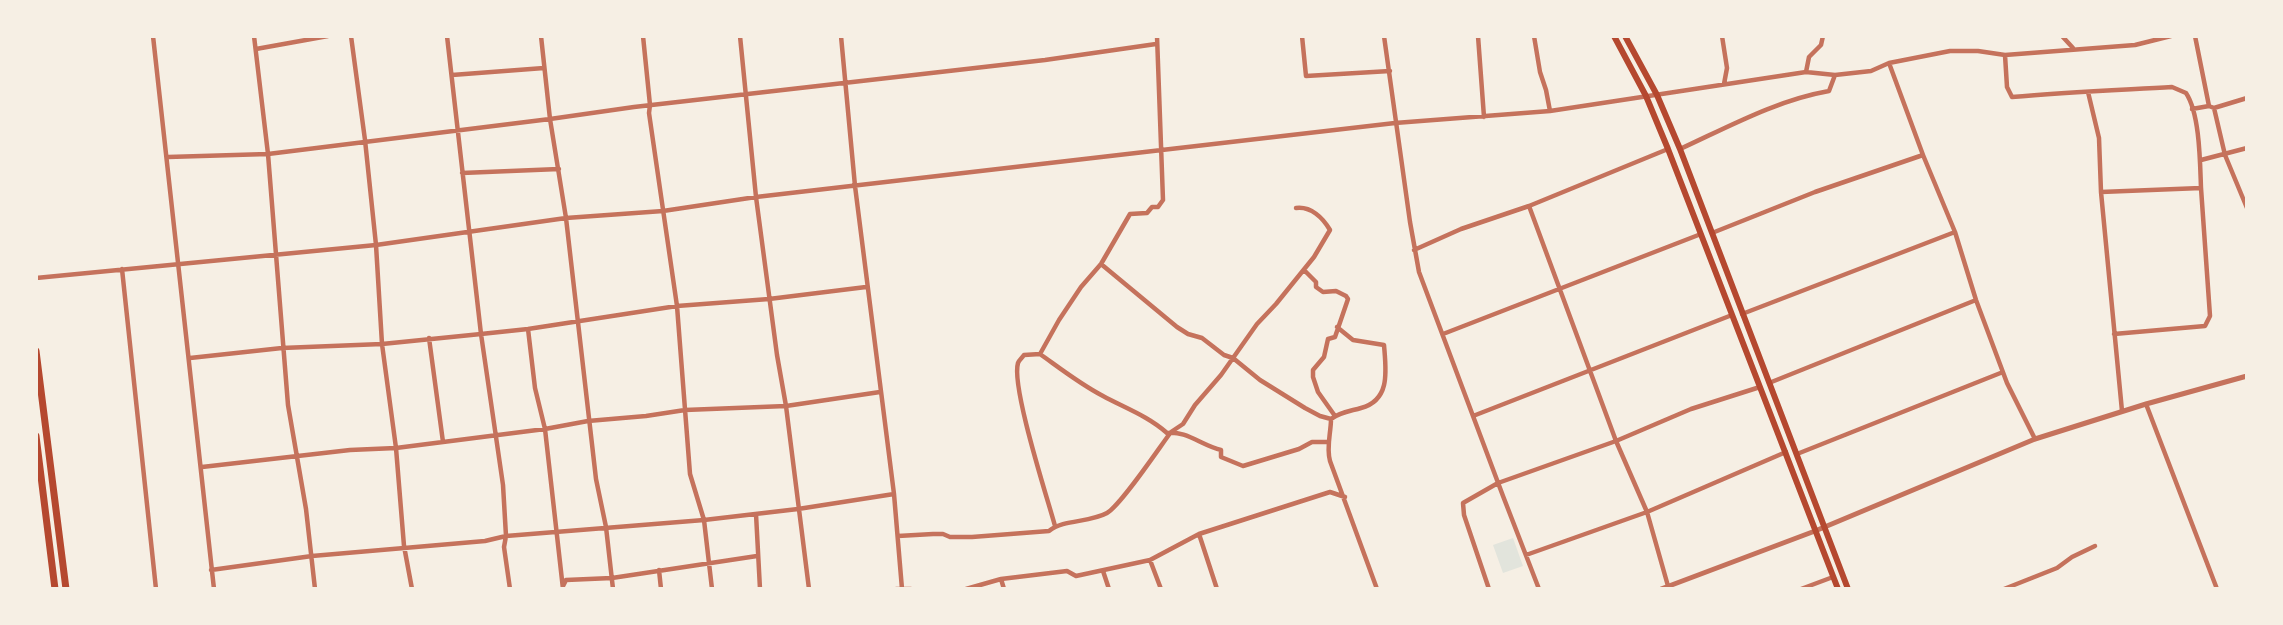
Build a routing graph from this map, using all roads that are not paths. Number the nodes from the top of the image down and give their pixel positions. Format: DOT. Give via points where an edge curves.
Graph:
graph roads {
  1 [pos="153,36"];
  2 [pos="254,36"];
  3 [pos="328,36"];
  4 [pos="351,36"];
  5 [pos="447,36"];
  6 [pos="542,36"];
  7 [pos="643,36"];
  8 [pos="740,36"];
  9 [pos="841,36"];
  10 [pos="1156,36"];
  11 [pos="1302,36"];
  12 [pos="1384,36"];
  13 [pos="1478,36"];
  14 [pos="1534,36"];
  15 [pos="1614,36"];
  16 [pos="1625,36"];
  17 [pos="1722,36"];
  18 [pos="1823,36"];
  19 [pos="2062,36"];
  20 [pos="2170,36"];
  21 [pos="2195,36"];
  22 [pos="1156,44"];
  23 [pos="2073,48"];
  24 [pos="255,49"];
  25 [pos="2005,55"];
  26 [pos="1889,63"];
  27 [pos="544,68"];
  28 [pos="1390,71"];
  29 [pos="1806,72"];
  30 [pos="452,75"];
  31 [pos="1835,75"];
  32 [pos="846,83"];
  33 [pos="1724,84"];
  34 [pos="2088,92"];
  35 [pos="745,94"];
  36 [pos="1657,95"];
  37 [pos="1646,96"];
  38 [pos="2247,98"];
  39 [pos="650,105"];
  40 [pos="2212,107"];
  41 [pos="2192,109"];
  42 [pos="1550,111"];
  43 [pos="1484,117"];
  44 [pos="550,119"];
  45 [pos="1395,123"];
  46 [pos="458,129"];
  47 [pos="365,140"];
  48 [pos="2247,148"];
  49 [pos="1668,149"];
  50 [pos="1680,150"];
  51 [pos="1161,152"];
  52 [pos="268,154"];
  53 [pos="1923,155"];
  54 [pos="2225,155"];
  55 [pos="168,157"];
  56 [pos="2201,160"];
  57 [pos="559,169"];
  58 [pos="462,173"];
  59 [pos="855,186"];
  60 [pos="2200,188"];
  61 [pos="2101,192"];
  62 [pos="756,197"];
  63 [pos="1529,206"];
  64 [pos="1296,208"];
  65 [pos="2247,208"];
  66 [pos="663,211"];
  67 [pos="566,218"];
  68 [pos="468,232"];
  69 [pos="1955,232"];
  70 [pos="1712,233"];
  71 [pos="1701,234"];
  72 [pos="375,245"];
  73 [pos="1414,250"];
  74 [pos="276,254"];
  75 [pos="1101,264"];
  76 [pos="180,266"];
  77 [pos="122,269"];
  78 [pos="1304,270"];
  79 [pos="36,278"];
  80 [pos="866,287"];
  81 [pos="1561,288"];
  82 [pos="769,299"];
  83 [pos="1976,300"];
  84 [pos="677,306"];
  85 [pos="1742,314"];
  86 [pos="1732,315"];
  87 [pos="578,321"];
  88 [pos="1337,327"];
  89 [pos="528,329"];
  90 [pos="2114,333"];
  91 [pos="481,334"];
  92 [pos="1443,334"];
  93 [pos="429,338"];
  94 [pos="382,344"];
  95 [pos="282,348"];
  96 [pos="36,351"];
  97 [pos="1040,354"];
  98 [pos="190,358"];
  99 [pos="1233,358"];
  100 [pos="1591,372"];
  101 [pos="2003,372"];
  102 [pos="2247,376"];
  103 [pos="1769,383"];
  104 [pos="1760,387"];
  105 [pos="880,392"];
  106 [pos="2146,404"];
  107 [pos="786,406"];
  108 [pos="685,410"];
  109 [pos="2122,411"];
  110 [pos="1473,416"];
  111 [pos="1333,417"];
  112 [pos="588,421"];
  113 [pos="545,429"];
  114 [pos="1171,432"];
  115 [pos="497,435"];
  116 [pos="36,436"];
  117 [pos="2036,439"];
  118 [pos="1616,441"];
  119 [pos="443,442"];
  120 [pos="1329,442"];
  121 [pos="396,448"];
  122 [pos="1786,452"];
  123 [pos="1797,454"];
  124 [pos="297,456"];
  125 [pos="202,467"];
  126 [pos="1498,483"];
  127 [pos="894,494"];
  128 [pos="1344,498"];
  129 [pos="798,509"];
  130 [pos="1647,512"];
  131 [pos="756,514"];
  132 [pos="704,520"];
  133 [pos="1055,526"];
  134 [pos="1824,526"];
  135 [pos="606,527"];
  136 [pos="555,531"];
  137 [pos="1815,531"];
  138 [pos="1199,534"];
  139 [pos="506,536"];
  140 [pos="898,536"];
  141 [pos="404,546"];
  142 [pos="2095,546"];
  143 [pos="1526,555"];
  144 [pos="312,556"];
  145 [pos="757,556"];
  146 [pos="1150,560"];
  147 [pos="710,563"];
  148 [pos="211,570"];
  149 [pos="659,570"];
  150 [pos="1103,571"];
  151 [pos="1833,577"];
  152 [pos="612,578"];
  153 [pos="1001,579"];
  154 [pos="1668,586"];
  155 [pos="563,588"];
  156 [pos="55,589"];
  157 [pos="66,589"];
  158 [pos="156,589"];
  159 [pos="214,589"];
  160 [pos="315,589"];
  161 [pos="411,589"];
  162 [pos="510,589"];
  163 [pos="613,589"];
  164 [pos="661,589"];
  165 [pos="712,589"];
  166 [pos="760,589"];
  167 [pos="808,589"];
  168 [pos="900,589"];
  169 [pos="911,589"];
  170 [pos="966,589"];
  171 [pos="1004,589"];
  172 [pos="1109,589"];
  173 [pos="1161,589"];
  174 [pos="1216,589"];
  175 [pos="1377,589"];
  176 [pos="1489,589"];
  177 [pos="1539,589"];
  178 [pos="1661,589"];
  179 [pos="1801,589"];
  180 [pos="1838,589"];
  181 [pos="1848,589"];
  182 [pos="2004,589"];
  183 [pos="2217,589"];
  1 -- 55 [label="street"];
  2 -- 24 [label="street"];
  3 -- 24 [label="street"];
  4 -- 47 [label="street"];
  5 -- 30 [label="street"];
  6 -- 27 [label="street"];
  7 -- 39 [label="street"];
  8 -- 35 [label="street"];
  9 -- 32 [label="street"];
  10 -- 22 [label="street"];
  11 -- 28 [label="street" via="1306,76"];
  12 -- 28 [label="street"];
  13 -- 43 [label="street"];
  14 -- 42 [label="street"];
  15 -- 37 [label="main road"];
  16 -- 36 [label="main road"];
  17 -- 33 [label="street"];
  18 -- 29 [label="street" via="1821,45 1809,57"];
  19 -- 23 [label="street"];
  20 -- 23 [label="street" via="2135,45"];
  21 -- 40 [label="street"];
  22 -- 32 [label="street"];
  22 -- 51 [label="street"];
  23 -- 25 [label="street"];
  24 -- 52 [label="street"];
  25 -- 26 [label="street" via="1950,51"];
  25 -- 34 [label="street" via="2007,87 2012,97"];
  26 -- 31 [label="street" via="1871,71"];
  26 -- 53 [label="street"];
  27 -- 30 [label="street"];
  27 -- 44 [label="street"];
  28 -- 45 [label="street"];
  29 -- 31 [label="street"];
  29 -- 33 [label="street"];
  30 -- 46 [label="street"];
  31 -- 50 [label="street" via="1830,91 1759,113"];
  32 -- 35 [label="street"];
  32 -- 59 [label="street"];
  33 -- 36 [label="street"];
  34 -- 41 [label="street" via="2172,87 2186,93"];
  34 -- 61 [label="street" via="2099,138"];
  35 -- 39 [label="street"];
  35 -- 62 [label="street"];
  36 -- 37 [label="street"];
  36 -- 50 [label="main road"];
  37 -- 42 [label="street"];
  37 -- 49 [label="main road"];
  38 -- 40 [label="street"];
  39 -- 44 [label="street"];
  39 -- 66 [label="street"];
  40 -- 41 [label="street"];
  40 -- 54 [label="street"];
  41 -- 56 [label="street"];
  42 -- 43 [label="street"];
  43 -- 45 [label="street"];
  44 -- 46 [label="street"];
  44 -- 57 [label="street"];
  45 -- 51 [label="street"];
  45 -- 73 [label="street"];
  46 -- 47 [label="street"];
  46 -- 58 [label="street"];
  47 -- 52 [label="street"];
  47 -- 72 [label="street"];
  48 -- 54 [label="street"];
  49 -- 63 [label="street"];
  49 -- 71 [label="main road"];
  50 -- 70 [label="main road"];
  51 -- 59 [label="street"];
  51 -- 75 [label="street" via="1163,200 1148,213 1130,214"];
  52 -- 55 [label="street"];
  52 -- 74 [label="street"];
  53 -- 69 [label="street"];
  53 -- 70 [label="street"];
  54 -- 56 [label="street"];
  54 -- 65 [label="street"];
  55 -- 76 [label="street"];
  56 -- 60 [label="street"];
  57 -- 58 [label="street"];
  57 -- 67 [label="street"];
  58 -- 68 [label="street"];
  59 -- 62 [label="street"];
  59 -- 80 [label="street"];
  60 -- 61 [label="street"];
  60 -- 90 [label="street" via="2210,316 2205,326"];
  61 -- 90 [label="street"];
  62 -- 66 [label="street"];
  62 -- 82 [label="street"];
  63 -- 73 [label="street"];
  63 -- 81 [label="street"];
  64 -- 78 [label="street" via="1305,207 1317,213 1330,230"];
  66 -- 67 [label="street"];
  66 -- 84 [label="street"];
  67 -- 68 [label="street"];
  67 -- 87 [label="street"];
  68 -- 72 [label="street"];
  68 -- 91 [label="street"];
  69 -- 83 [label="street"];
  69 -- 85 [label="street"];
  70 -- 85 [label="main road"];
  71 -- 81 [label="street"];
  71 -- 86 [label="main road"];
  72 -- 74 [label="street"];
  72 -- 94 [label="street"];
  73 -- 92 [label="street"];
  74 -- 76 [label="street"];
  74 -- 95 [label="street"];
  75 -- 97 [label="street" via="1070,304"];
  75 -- 99 [label="street" via="1177,327"];
  76 -- 77 [label="street"];
  76 -- 98 [label="street"];
  77 -- 79 [label="street"];
  77 -- 158 [label="street"];
  78 -- 88 [label="street" via="1323,292 1336,291 1346,296 1347,305"];
  78 -- 99 [label="street"];
  80 -- 82 [label="street"];
  80 -- 105 [label="street"];
  81 -- 92 [label="street"];
  81 -- 100 [label="street"];
  82 -- 84 [label="street"];
  82 -- 107 [label="street"];
  83 -- 101 [label="street"];
  83 -- 103 [label="street"];
  84 -- 87 [label="street"];
  84 -- 108 [label="street"];
  85 -- 103 [label="main road"];
  86 -- 100 [label="street"];
  86 -- 104 [label="main road"];
  87 -- 89 [label="street"];
  87 -- 112 [label="street"];
  88 -- 111 [label="street" via="1335,337 1328,339 1324,357 1313,370 1318,392"];
  88 -- 111 [label="street" via="1353,340 1384,345 1385,387 1380,398 1365,407"];
  89 -- 91 [label="street"];
  89 -- 113 [label="street" via="534,388"];
  90 -- 109 [label="street"];
  91 -- 93 [label="street"];
  91 -- 115 [label="street"];
  92 -- 110 [label="street"];
  93 -- 94 [label="street"];
  93 -- 119 [label="street"];
  94 -- 95 [label="street"];
  94 -- 121 [label="street"];
  95 -- 98 [label="street"];
  95 -- 124 [label="street"];
  96 -- 157 [label="highway"];
  97 -- 114 [label="street" via="1078,382"];
  97 -- 133 [label="street" via="1024,355 1018,363 1018,386"];
  98 -- 125 [label="street"];
  99 -- 111 [label="street" via="1305,408 1320,416"];
  99 -- 114 [label="street" via="1184,424"];
  100 -- 110 [label="street"];
  100 -- 118 [label="street"];
  101 -- 117 [label="street"];
  101 -- 123 [label="street"];
  102 -- 106 [label="street"];
  103 -- 123 [label="main road"];
  104 -- 118 [label="street" via="1691,409"];
  104 -- 122 [label="main road"];
  105 -- 107 [label="street"];
  105 -- 127 [label="street"];
  106 -- 109 [label="street"];
  106 -- 183 [label="street"];
  107 -- 108 [label="street"];
  107 -- 129 [label="street"];
  108 -- 112 [label="street"];
  108 -- 132 [label="street" via="690,474"];
  109 -- 117 [label="street"];
  110 -- 126 [label="street"];
  111 -- 120 [label="street"];
  112 -- 113 [label="street"];
  112 -- 135 [label="street"];
  113 -- 115 [label="street"];
  113 -- 136 [label="street"];
  114 -- 120 [label="street" via="1221,450 1221,457 1243,466 1312,442"];
  114 -- 133 [label="street" via="1109,512"];
  115 -- 119 [label="street"];
  115 -- 139 [label="street"];
  116 -- 156 [label="highway"];
  117 -- 134 [label="street"];
  118 -- 126 [label="street"];
  118 -- 130 [label="street"];
  119 -- 121 [label="street"];
  120 -- 128 [label="street" via="1328,454"];
  121 -- 124 [label="street"];
  121 -- 141 [label="street"];
  122 -- 130 [label="street"];
  122 -- 137 [label="main road"];
  123 -- 134 [label="main road"];
  124 -- 125 [label="street"];
  124 -- 144 [label="street"];
  125 -- 148 [label="street"];
  126 -- 143 [label="street"];
  126 -- 176 [label="street" via="1463,503"];
  127 -- 129 [label="street"];
  127 -- 140 [label="street"];
  128 -- 138 [label="street" via="1330,492"];
  128 -- 175 [label="street"];
  129 -- 131 [label="street"];
  129 -- 167 [label="street"];
  130 -- 143 [label="street"];
  130 -- 154 [label="street"];
  131 -- 132 [label="street"];
  131 -- 145 [label="street"];
  132 -- 135 [label="street"];
  132 -- 147 [label="street"];
  133 -- 140 [label="street" via="1049,531 972,537"];
  134 -- 137 [label="street"];
  134 -- 181 [label="main road"];
  135 -- 136 [label="street"];
  135 -- 152 [label="street"];
  136 -- 139 [label="street"];
  136 -- 155 [label="street"];
  137 -- 151 [label="main road"];
  137 -- 154 [label="street"];
  138 -- 146 [label="street"];
  138 -- 174 [label="street"];
  139 -- 141 [label="street"];
  139 -- 162 [label="street"];
  140 -- 168 [label="street"];
  141 -- 144 [label="street"];
  141 -- 161 [label="street"];
  142 -- 182 [label="street" via="2057,568"];
  143 -- 177 [label="street"];
  144 -- 148 [label="street"];
  144 -- 160 [label="street"];
  145 -- 147 [label="street"];
  145 -- 166 [label="street"];
  146 -- 150 [label="street"];
  146 -- 173 [label="street"];
  147 -- 149 [label="street"];
  147 -- 165 [label="street"];
  148 -- 159 [label="street"];
  149 -- 152 [label="street"];
  149 -- 164 [label="street"];
  150 -- 153 [label="street"];
  150 -- 172 [label="street"];
  151 -- 179 [label="street"];
  151 -- 180 [label="main road"];
  152 -- 155 [label="street" via="566,580"];
  152 -- 163 [label="street"];
  153 -- 170 [label="street"];
  153 -- 171 [label="street"];
  154 -- 178 [label="street"];
  168 -- 169 [label="street"];
}
